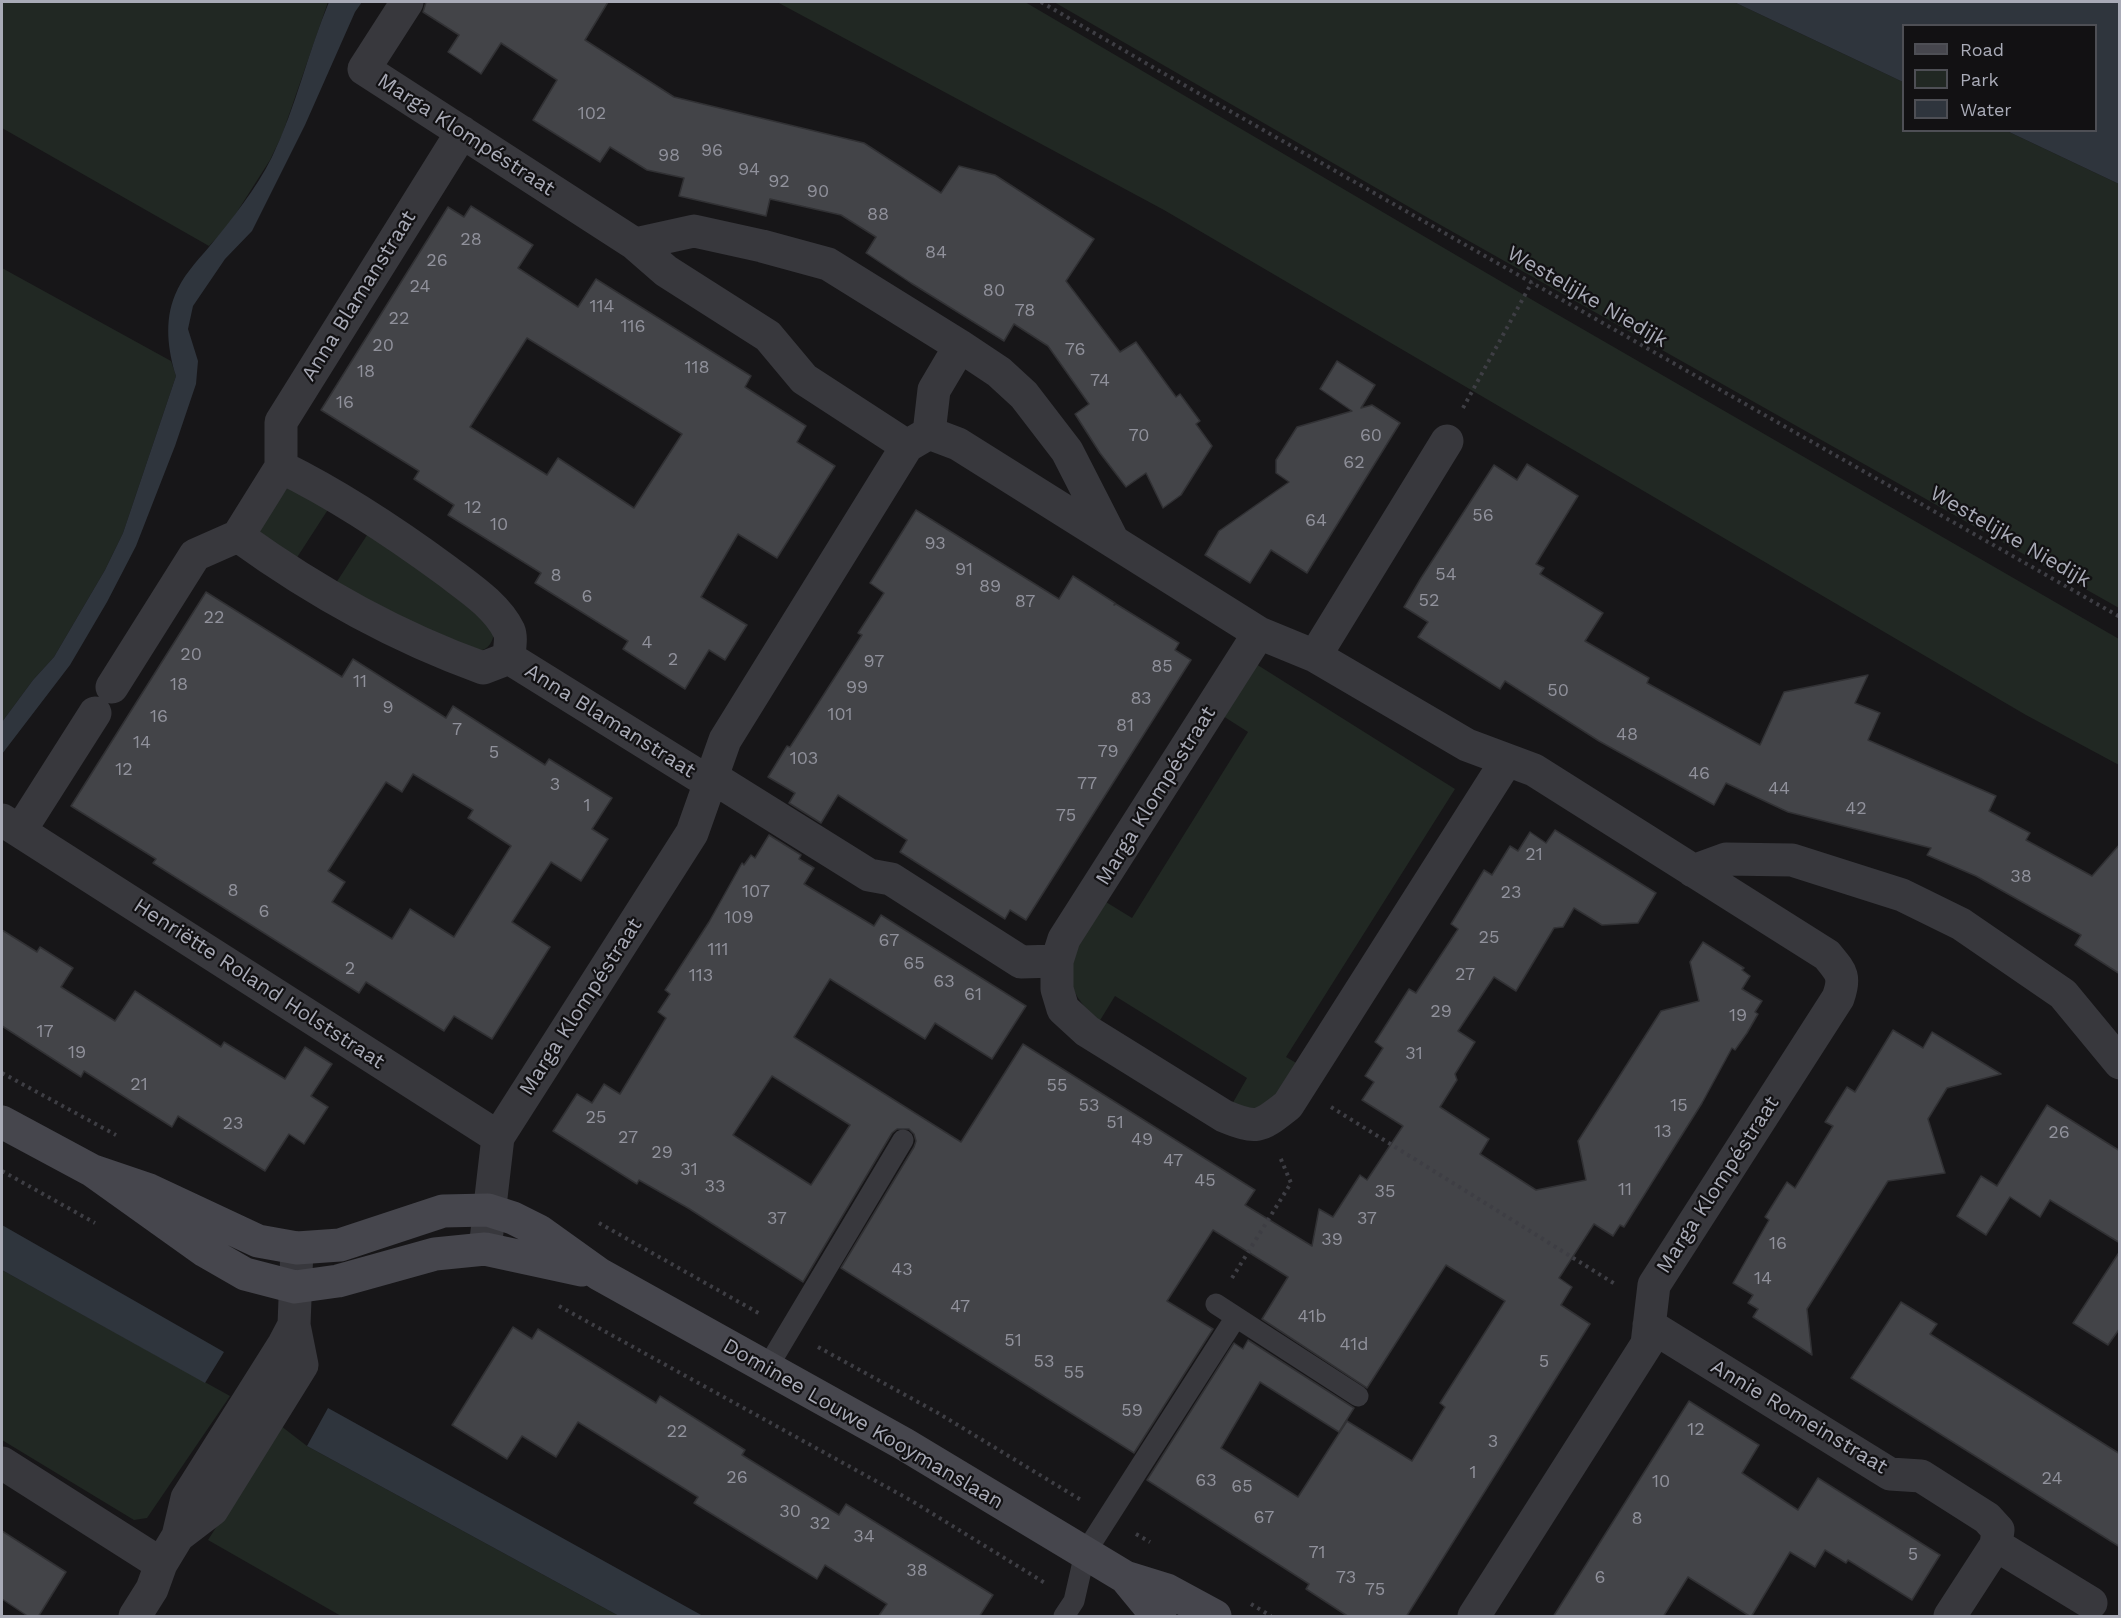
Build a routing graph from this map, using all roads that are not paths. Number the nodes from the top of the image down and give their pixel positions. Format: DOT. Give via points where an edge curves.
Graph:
graph roads {
  1 [pos="407,2"];
  2 [pos="462,132"];
  3 [pos="635,244"];
  4 [pos="960,346"];
  5 [pos="918,439"];
  6 [pos="1447,441"];
  7 [pos="281,467"];
  8 [pos="238,536"];
  9 [pos="1114,543"];
  10 [pos="1259,633"];
  11 [pos="1315,656"];
  12 [pos="509,658"];
  13 [pos="1507,760"];
  14 [pos="711,780"];
  15 [pos="11,826"];
  16 [pos="1694,871"];
  17 [pos="1057,961"];
  18 [pos="2120,1063"];
  19 [pos="2,1122"];
  20 [pos="498,1137"];
  21 [pos="903,1140"];
  22 [pos="93,1171"];
  23 [pos="488,1210"];
  24 [pos="297,1248"];
  25 [pos="485,1249"];
  26 [pos="599,1274"];
  27 [pos="296,1287"];
  28 [pos="1216,1304"];
  29 [pos="1650,1316"];
  30 [pos="1236,1317"];
  31 [pos="767,1368"];
  32 [pos="1358,1396"];
  33 [pos="2,1463"];
  34 [pos="1996,1545"];
  35 [pos="1085,1553"];
  36 [pos="161,1564"];
  37 [pos="1125,1577"];
  38 [pos="2091,1603"];
  39 [pos="1069,1609"];
  40 [pos="135,1617"];
  41 [pos="1160,1617"];
  42 [pos="1215,1617"];
  43 [pos="1474,1617"];
  44 [pos="1950,1617"];
  1 -- 2 [label="street, Marga Klompéstraat" via="364,69"];
  2 -- 3 [label="street, Marga Klompéstraat"];
  2 -- 7 [label="street, Anna Blamanstraat" via="281,422"];
  3 -- 4 [label="street" via="694,231 828,264"];
  3 -- 5 [label="street, Marga Klompéstraat" via="666,271 768,336 804,379"];
  4 -- 5 [label="street, Marga Klompéstraat" via="934,390"];
  4 -- 9 [label="street" via="999,372 1024,395 1067,451"];
  5 -- 9 [label="street, Marga Klompéstraat" via="958,444"];
  5 -- 14 [label="street, Marga Klompéstraat" via="725,740"];
  6 -- 11 [label="street"];
  7 -- 8 [label="street"];
  7 -- 12 [label="street, Anna Blamanstraat" via="320,486 396,534 472,590 500,617 510,633"];
  8 -- 12 [label="street, Anna Blamanstraat" via="352,610 435,651 483,668"];
  8 -- 15 [label="street, Henriëtte Roland Holststraat" via="195,555 104,700"];
  9 -- 10 [label="street, Marga Klompéstraat"];
  10 -- 11 [label="street, Marga Klompéstraat"];
  10 -- 17 [label="street, Marga Klompéstraat" via="1064,939"];
  11 -- 13 [label="street, Marga Klompéstraat" via="1467,745"];
  12 -- 14 [label="street, Anna Blamanstraat"];
  13 -- 16 [label="street, Marga Klompéstraat" via="1534,770"];
  13 -- 17 [label="street, Marga Klompéstraat" via="1288,1106 1265,1123 1248,1126 1224,1116 1088,1031 1063,1009 1057,989"];
  14 -- 17 [label="street" via="869,874 891,879 1021,963"];
  14 -- 20 [label="street, Marga Klompéstraat" via="692,833"];
  15 -- 20 [label="street, Henriëtte Roland Holststraat"];
  16 -- 18 [label="street" via="1726,859 1792,860 1902,896 1961,924 2063,994"];
  16 -- 29 [label="street, Marga Klompéstraat" via="1827,954 1843,983 1838,998 1654,1285"];
  19 -- 22 [label="street, Dominee Louwe Kooymanslaan"];
  20 -- 23 [label="street, Marga Klompéstraat"];
  21 -- 31 [label="lane"];
  22 -- 24 [label="street, Dominee Louwe Kooymanslaan" via="149,1190 258,1241"];
  22 -- 27 [label="street, Dominee Louwe Kooymanslaan" via="225,1263 245,1274"];
  23 -- 24 [label="street, Dominee Louwe Kooymanslaan" via="443,1211 340,1245"];
  23 -- 25 [label="street, Marga Klompéstraat"];
  23 -- 26 [label="street, Dominee Louwe Kooymanslaan" via="539,1231"];
  24 -- 27 [label="street"];
  25 -- 26 [label="street, Dominee Louwe Kooymanslaan"];
  25 -- 27 [label="street, Dominee Louwe Kooymanslaan" via="435,1254 338,1281"];
  26 -- 31 [label="street, Dominee Louwe Kooymanslaan"];
  27 -- 36 [label="street" via="294,1325 302,1365 212,1510 178,1536"];
  28 -- 30 [label="lane"];
  29 -- 34 [label="street, Annie Romeinstraat" via="1890,1474 1921,1476 1987,1518 1998,1530"];
  29 -- 43 [label="street, Marga Klompéstraat" via="1647,1344"];
  30 -- 32 [label="lane"];
  30 -- 35 [label="lane"];
  31 -- 35 [label="street, Dominee Louwe Kooymanslaan" via="904,1444"];
  33 -- 36 [label="street"];
  34 -- 38 [label="street"];
  34 -- 44 [label="street"];
  35 -- 37 [label="street, Dominee Louwe Kooymanslaan"];
  35 -- 39 [label="lane"];
  36 -- 40 [label="street"];
  37 -- 41 [label="street, Dominee Louwe Kooymanslaan"];
  37 -- 42 [label="street, Dominee Louwe Kooymanslaan" via="1167,1590"];
}
